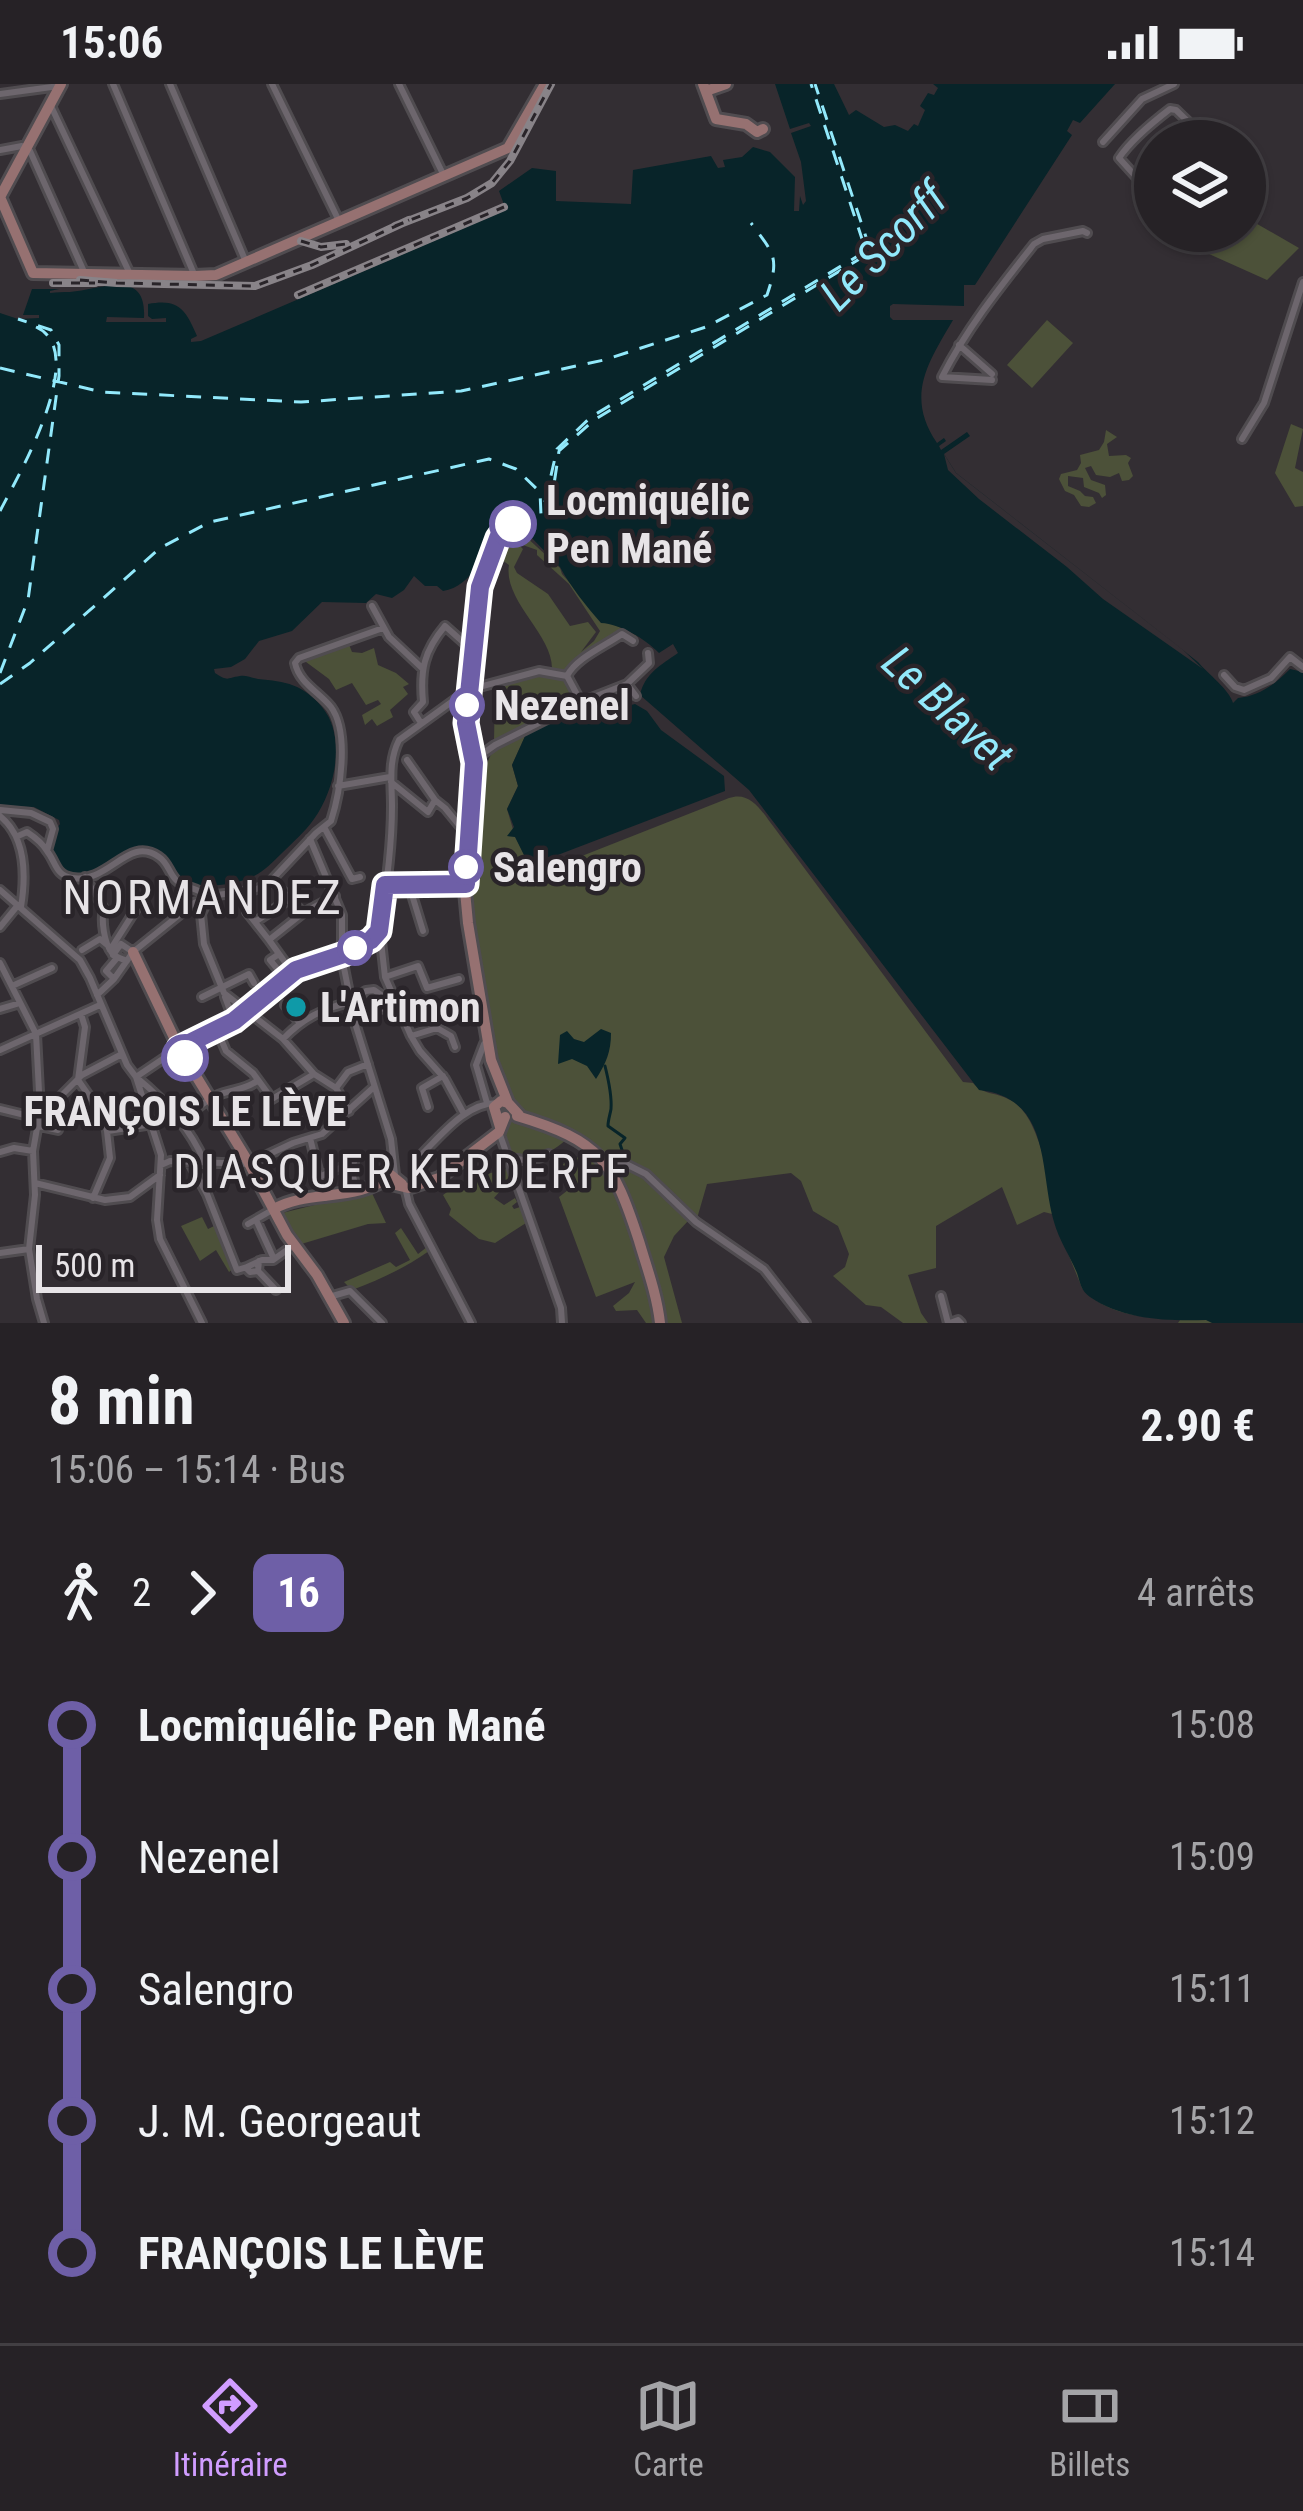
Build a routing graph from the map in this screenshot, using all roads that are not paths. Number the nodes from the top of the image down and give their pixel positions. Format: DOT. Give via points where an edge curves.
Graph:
graph roads {
  1 [pos="113,84"];
  2 [pos="170,84"];
  3 [pos="272,84"];
  4 [pos="399,84"];
  5 [pos="531,84"];
  6 [pos="545,84"];
  7 [pos="726,84"];
  8 [pos="1174,84"];
  9 [pos="60,85"];
  10 [pos="705,88"];
  11 [pos="0,94"];
  12 [pos="538,98"];
  13 [pos="50,104"];
  14 [pos="716,119"];
  15 [pos="1158,120"];
  16 [pos="1186,120"];
  17 [pos="1134,141"];
  18 [pos="1103,142"];
  19 [pos="27,147"];
  20 [pos="0,150"];
  21 [pos="1134,175"];
  22 [pos="444,176"];
  23 [pos="0,202"];
  24 [pos="339,222"];
  25 [pos="1087,233"];
  26 [pos="246,262"];
  27 [pos="19,269"];
  28 [pos="33,273"];
  29 [pos="85,274"];
  30 [pos="130,274"];
  31 [pos="196,276"];
  32 [pos="1303,282"];
  33 [pos="959,345"];
  34 [pos="1242,440"];
  35 [pos="511,528"];
  36 [pos="482,574"];
  37 [pos="493,588"];
  38 [pos="372,606"];
  39 [pos="383,628"];
  40 [pos="633,641"];
  41 [pos="473,650"];
  42 [pos="648,653"];
  43 [pos="1303,667"];
  44 [pos="422,668"];
  45 [pos="1224,675"];
  46 [pos="567,676"];
  47 [pos="492,684"];
  48 [pos="627,684"];
  49 [pos="468,690"];
  50 [pos="500,693"];
  51 [pos="635,696"];
  52 [pos="581,702"];
  53 [pos="421,723"];
  54 [pos="407,760"];
  55 [pos="473,760"];
  56 [pos="390,779"];
  57 [pos="338,786"];
  58 [pos="410,796"];
  59 [pos="435,800"];
  60 [pos="392,806"];
  61 [pos="0,813"];
  62 [pos="324,827"];
  63 [pos="18,836"];
  64 [pos="468,836"];
  65 [pos="310,839"];
  66 [pos="47,851"];
  67 [pos="86,877"];
  68 [pos="360,877"];
  69 [pos="466,884"];
  70 [pos="385,885"];
  71 [pos="409,885"];
  72 [pos="281,889"];
  73 [pos="0,890"];
  74 [pos="335,896"];
  75 [pos="291,898"];
  76 [pos="208,899"];
  77 [pos="20,906"];
  78 [pos="136,909"];
  79 [pos="247,912"];
  80 [pos="303,913"];
  81 [pos="255,922"];
  82 [pos="0,927"];
  83 [pos="423,931"];
  84 [pos="377,935"];
  85 [pos="269,940"];
  86 [pos="82,950"];
  87 [pos="112,952"];
  88 [pos="342,955"];
  89 [pos="130,956"];
  90 [pos="52,968"];
  91 [pos="1,970"];
  92 [pos="289,975"];
  93 [pos="385,977"];
  94 [pos="114,979"];
  95 [pos="459,979"];
  96 [pos="254,983"];
  97 [pos="12,986"];
  98 [pos="223,992"];
  99 [pos="97,995"];
  100 [pos="381,995"];
  101 [pos="202,997"];
  102 [pos="351,1001"];
  103 [pos="21,1003"];
  104 [pos="396,1004"];
  105 [pos="100,1005"];
  106 [pos="285,1005"];
  107 [pos="378,1008"];
  108 [pos="0,1009"];
  109 [pos="248,1010"];
  110 [pos="81,1014"];
  111 [pos="234,1021"];
  112 [pos="299,1022"];
  113 [pos="217,1030"];
  114 [pos="36,1034"];
  115 [pos="411,1036"];
  116 [pos="283,1039"];
  117 [pos="484,1044"];
  118 [pos="454,1047"];
  119 [pos="179,1048"];
  120 [pos="0,1050"];
  121 [pos="122,1054"];
  122 [pos="368,1064"];
  123 [pos="314,1074"];
  124 [pos="443,1076"];
  125 [pos="136,1077"];
  126 [pos="80,1078"];
  127 [pos="257,1081"];
  128 [pos="336,1088"];
  129 [pos="374,1088"];
  130 [pos="156,1095"];
  131 [pos="210,1099"];
  132 [pos="144,1101"];
  133 [pos="428,1107"];
  134 [pos="0,1109"];
  135 [pos="349,1111"];
  136 [pos="502,1111"];
  137 [pos="464,1114"];
  138 [pos="39,1119"];
  139 [pos="180,1122"];
  140 [pos="152,1124"];
  141 [pos="58,1130"];
  142 [pos="107,1131"];
  143 [pos="310,1138"];
  144 [pos="33,1150"];
  145 [pos="0,1152"];
  146 [pos="423,1153"];
  147 [pos="549,1154"];
  148 [pos="164,1160"];
  149 [pos="204,1161"];
  150 [pos="508,1161"];
  151 [pos="190,1162"];
  152 [pos="249,1164"];
  153 [pos="609,1166"];
  154 [pos="160,1175"];
  155 [pos="321,1176"];
  156 [pos="394,1179"];
  157 [pos="35,1183"];
  158 [pos="356,1190"];
  159 [pos="93,1198"];
  160 [pos="325,1198"];
  161 [pos="274,1209"];
  162 [pos="294,1245"];
  163 [pos="29,1249"];
  164 [pos="0,1253"];
  165 [pos="274,1259"];
  166 [pos="259,1261"];
  167 [pos="247,1267"];
  168 [pos="258,1271"];
  169 [pos="276,1291"];
  170 [pos="941,1296"];
  171 [pos="329,1297"];
  172 [pos="44,1323"];
  173 [pos="202,1323"];
  174 [pos="344,1323"];
  175 [pos="382,1323"];
  176 [pos="471,1323"];
  177 [pos="562,1323"];
  178 [pos="660,1323"];
  179 [pos="806,1323"];
  180 [pos="949,1323"];
  181 [pos="961,1323"];
  1 -- 31 [label="street"];
  2 -- 26 [label="street"];
  3 -- 24 [label="street"];
  4 -- 22 [label="street"];
  5 -- 12 [label="street"];
  6 -- 12 [label="street"];
  7 -- 10 [label="street"];
  8 -- 18 [label="street" via="1142,100"];
  9 -- 11 [label="street"];
  9 -- 13 [label="street"];
  10 -- 14 [label="street"];
  12 -- 22 [label="street" via="511,145"];
  13 -- 19 [label="street"];
  13 -- 30 [label="street"];
  15 -- 16 [label="street" via="1170,109"];
  17 -- 21 [label="street" via="1119,158"];
  19 -- 20 [label="street"];
  19 -- 23 [label="street"];
  19 -- 29 [label="street"];
  22 -- 24 [label="street"];
  23 -- 28 [label="street"];
  24 -- 26 [label="street"];
  25 -- 33 [label="street" via="1034,244"];
  26 -- 31 [label="street"];
  27 -- 28 [label="street"];
  28 -- 29 [label="street"];
  29 -- 30 [label="street"];
  30 -- 31 [label="street"];
  32 -- 34 [label="street" via="1264,403"];
  33 -- 33 [label="street" via="942,377 992,377"];
  35 -- 36 [label="street" via="500,534"];
  36 -- 37 [label="street"];
  36 -- 41 [label="street"];
  38 -- 39 [label="street"];
  39 -- 44 [label="street"];
  39 -- 57 [label="street" via="295,663 339,723"];
  40 -- 46 [label="street" via="622,634"];
  41 -- 44 [label="street" via="445,626"];
  41 -- 49 [label="street"];
  42 -- 48 [label="street"];
  43 -- 45 [label="street" via="1290,657 1244,690"];
  44 -- 53 [label="street" via="423,702 414,712"];
  46 -- 47 [label="street" via="539,670"];
  46 -- 52 [label="street"];
  47 -- 49 [label="street"];
  47 -- 50 [label="street"];
  48 -- 51 [label="street"];
  48 -- 52 [label="street"];
  49 -- 53 [label="street"];
  49 -- 55 [label="street"];
  52 -- 55 [label="street"];
  53 -- 56 [label="street" via="397,744"];
  54 -- 59 [label="street"];
  55 -- 64 [label="street"];
  56 -- 57 [label="street"];
  56 -- 58 [label="street"];
  56 -- 60 [label="street"];
  57 -- 62 [label="street" via="336,826"];
  58 -- 59 [label="street" via="428,812"];
  58 -- 60 [label="street"];
  59 -- 64 [label="street"];
  60 -- 70 [label="street"];
  61 -- 63 [label="street"];
  61 -- 66 [label="street" via="50,822"];
  62 -- 65 [label="street"];
  62 -- 68 [label="street" via="352,879"];
  63 -- 66 [label="street" via="32,834"];
  63 -- 77 [label="street"];
  64 -- 69 [label="street"];
  65 -- 74 [label="street"];
  65 -- 76 [label="street" via="267,885"];
  66 -- 67 [label="street" via="62,874"];
  67 -- 76 [label="street" via="146,851"];
  67 -- 87 [label="street" via="104,909"];
  69 -- 71 [label="street"];
  69 -- 136 [label="street"];
  70 -- 71 [label="street"];
  70 -- 84 [label="street"];
  71 -- 83 [label="street"];
  72 -- 75 [label="street"];
  73 -- 77 [label="street"];
  74 -- 80 [label="street"];
  74 -- 88 [label="street"];
  75 -- 80 [label="street"];
  75 -- 81 [label="street"];
  76 -- 89 [label="street"];
  76 -- 98 [label="street" via="204,944"];
  77 -- 82 [label="street"];
  77 -- 99 [label="street" via="75,956"];
  78 -- 87 [label="street"];
  79 -- 81 [label="street"];
  80 -- 85 [label="street"];
  81 -- 85 [label="street"];
  84 -- 88 [label="street"];
  84 -- 93 [label="street"];
  85 -- 92 [label="street"];
  86 -- 87 [label="street" via="100,939"];
  87 -- 89 [label="street"];
  87 -- 89 [label="street" via="121,944"];
  87 -- 94 [label="street" via="106,970"];
  88 -- 92 [label="street"];
  88 -- 102 [label="street"];
  89 -- 94 [label="street"];
  89 -- 119 [label="street"];
  90 -- 97 [label="street"];
  91 -- 97 [label="street"];
  92 -- 109 [label="street"];
  93 -- 95 [label="street" via="414,964 429,991"];
  93 -- 104 [label="street"];
  94 -- 99 [label="street"];
  96 -- 98 [label="street" via="249,974"];
  97 -- 103 [label="street"];
  98 -- 101 [label="street"];
  98 -- 109 [label="street"];
  98 -- 111 [label="street"];
  99 -- 105 [label="street"];
  100 -- 102 [label="street" via="366,991"];
  102 -- 112 [label="street"];
  102 -- 122 [label="street"];
  103 -- 108 [label="street"];
  103 -- 114 [label="street"];
  104 -- 107 [label="street"];
  104 -- 115 [label="street"];
  105 -- 110 [label="street"];
  105 -- 121 [label="street"];
  106 -- 112 [label="street"];
  109 -- 111 [label="street"];
  109 -- 116 [label="street"];
  110 -- 114 [label="street"];
  110 -- 126 [label="street"];
  111 -- 113 [label="street"];
  112 -- 116 [label="street"];
  113 -- 119 [label="street"];
  113 -- 127 [label="street"];
  114 -- 120 [label="street"];
  114 -- 138 [label="street"];
  115 -- 118 [label="street" via="437,1028"];
  115 -- 124 [label="street"];
  116 -- 123 [label="street"];
  117 -- 136 [label="street" via="476,1065"];
  119 -- 125 [label="street"];
  119 -- 131 [label="street"];
  121 -- 125 [label="street"];
  121 -- 126 [label="street"];
  122 -- 128 [label="street"];
  122 -- 129 [label="street"];
  123 -- 127 [label="street" via="275,1099"];
  123 -- 128 [label="street"];
  124 -- 133 [label="street" via="422,1088"];
  124 -- 137 [label="street"];
  125 -- 130 [label="street"];
  125 -- 132 [label="street" via="134,1090"];
  126 -- 138 [label="street"];
  126 -- 142 [label="street"];
  127 -- 131 [label="street"];
  128 -- 135 [label="street"];
  129 -- 135 [label="street"];
  129 -- 156 [label="street"];
  130 -- 132 [label="street"];
  130 -- 139 [label="street"];
  131 -- 139 [label="street"];
  131 -- 152 [label="street"];
  132 -- 140 [label="street"];
  134 -- 138 [label="street"];
  135 -- 143 [label="street"];
  136 -- 137 [label="street"];
  136 -- 150 [label="street"];
  136 -- 153 [label="street" via="576,1139"];
  136 -- 156 [label="street" via="446,1174 418,1185"];
  137 -- 146 [label="street"];
  138 -- 141 [label="street"];
  138 -- 144 [label="street"];
  139 -- 149 [label="street"];
  140 -- 142 [label="street"];
  140 -- 148 [label="street"];
  142 -- 159 [label="street" via="110,1158"];
  143 -- 152 [label="street"];
  143 -- 155 [label="street"];
  144 -- 145 [label="street"];
  144 -- 157 [label="street"];
  147 -- 150 [label="street"];
  148 -- 151 [label="street"];
  148 -- 154 [label="street"];
  149 -- 151 [label="street"];
  149 -- 152 [label="street"];
  150 -- 177 [label="street"];
  151 -- 167 [label="street" via="237,1270"];
  152 -- 161 [label="street"];
  153 -- 178 [label="street"];
  153 -- 179 [label="street" via="622,1162 646,1174 696,1222 764,1269"];
  154 -- 159 [label="street" via="130,1197"];
  154 -- 173 [label="street" via="160,1239"];
  155 -- 158 [label="street" via="352,1162"];
  155 -- 160 [label="street"];
  156 -- 158 [label="street"];
  156 -- 176 [label="street"];
  157 -- 159 [label="street"];
  157 -- 163 [label="street"];
  158 -- 160 [label="street"];
  160 -- 161 [label="street"];
  161 -- 162 [label="street"];
  161 -- 165 [label="street" via="252,1222"];
  162 -- 165 [label="street"];
  162 -- 171 [label="street"];
  163 -- 164 [label="street"];
  163 -- 172 [label="street"];
  165 -- 166 [label="street"];
  166 -- 167 [label="street"];
  166 -- 168 [label="street"];
  167 -- 168 [label="street"];
  168 -- 169 [label="street"];
  170 -- 180 [label="street"];
  171 -- 174 [label="street"];
  171 -- 175 [label="street" via="350,1291"];
  180 -- 181 [label="street"];
}
